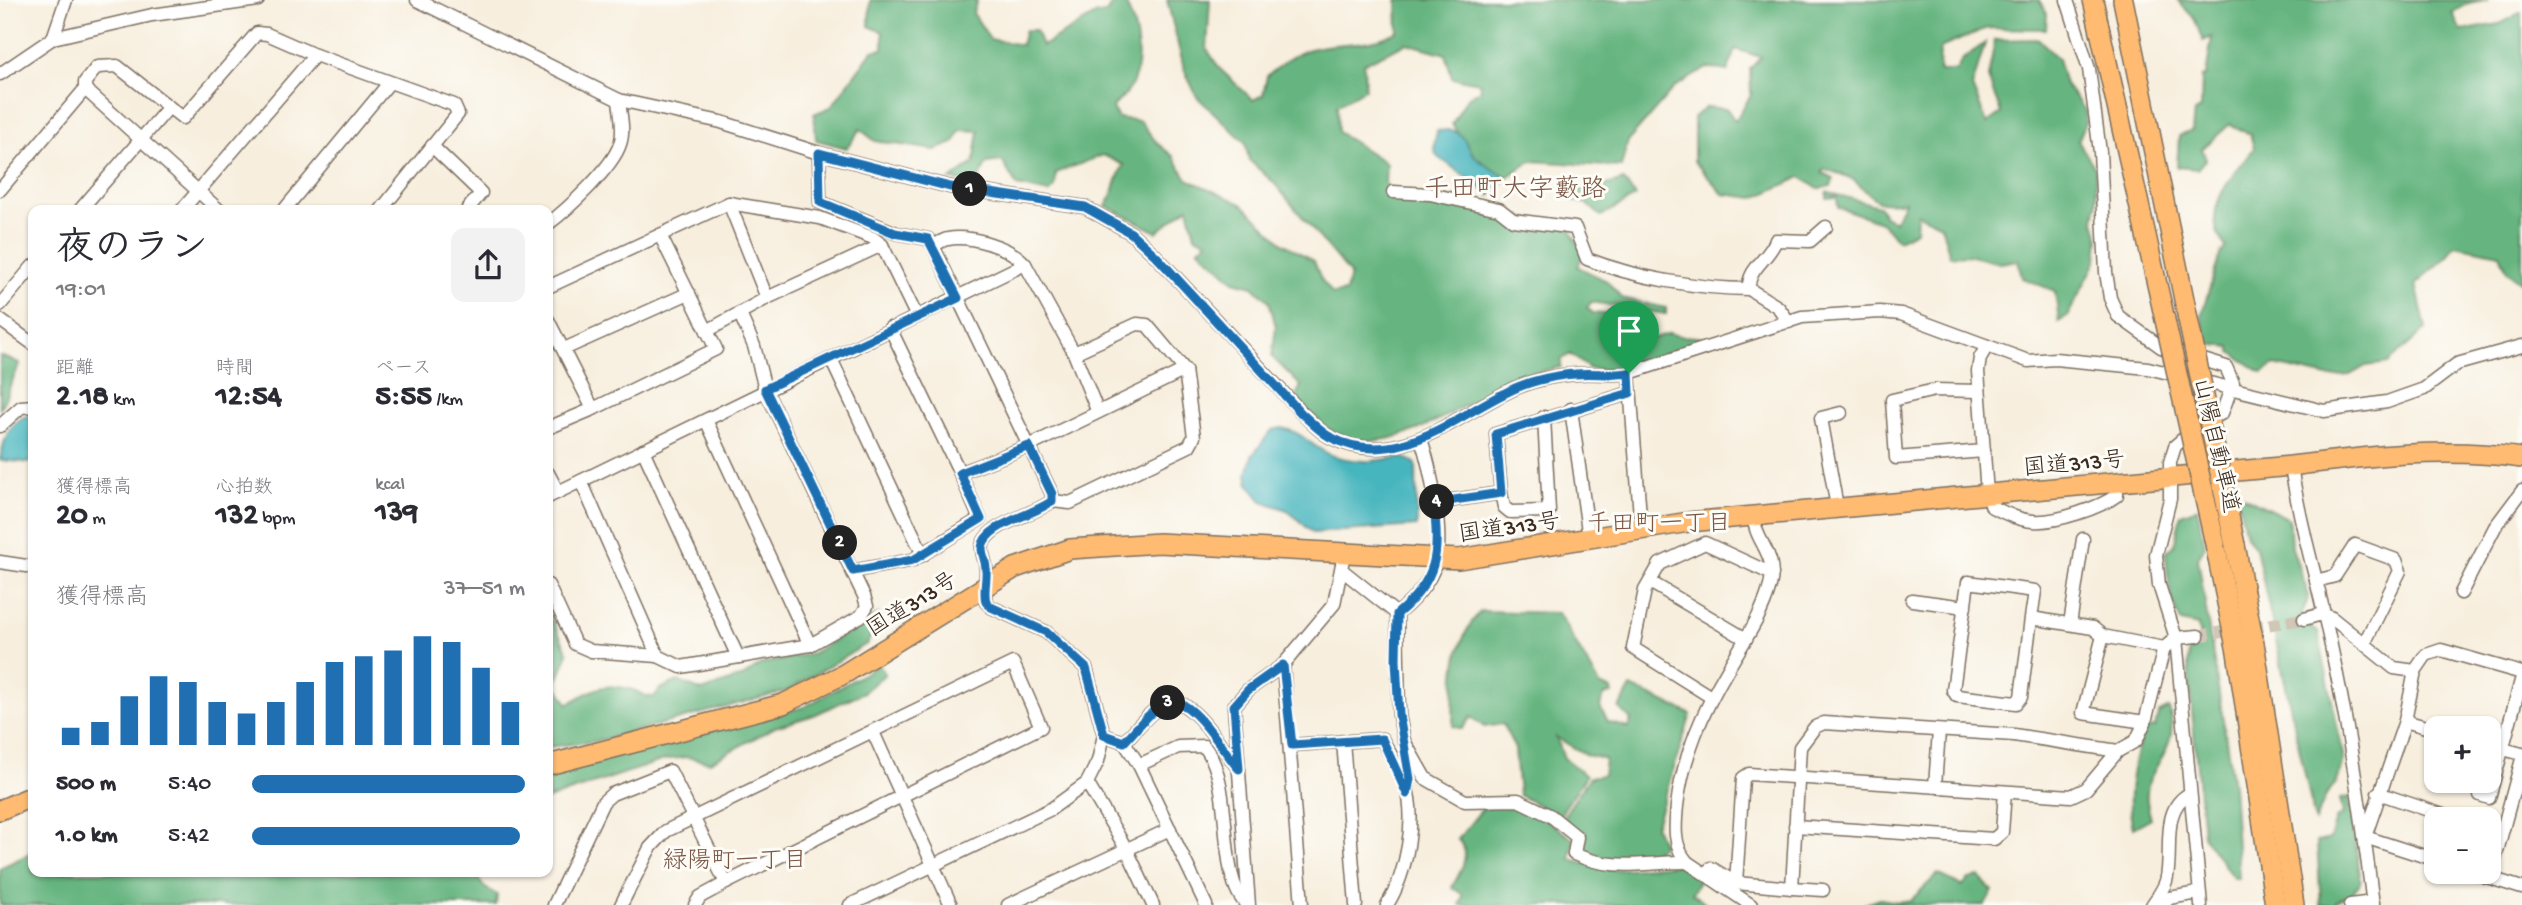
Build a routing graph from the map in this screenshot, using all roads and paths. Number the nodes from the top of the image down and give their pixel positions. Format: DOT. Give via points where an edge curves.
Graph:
graph roads {
  1 [pos="66,0"];
  2 [pos="258,0"];
  3 [pos="417,0"];
  4 [pos="2067,0"];
  5 [pos="2093,0"];
  6 [pos="2123,0"];
  7 [pos="53,38"];
  8 [pos="314,55"];
  9 [pos="0,74"];
  10 [pos="389,83"];
  11 [pos="85,89"];
  12 [pos="619,100"];
  13 [pos="169,107"];
  14 [pos="139,141"];
  15 [pos="432,146"];
  16 [pos="819,153"];
  17 [pos="0,190"];
  18 [pos="198,192"];
  19 [pos="1393,192"];
  20 [pos="729,203"];
  21 [pos="87,205"];
  22 [pos="186,205"];
  23 [pos="213,205"];
  24 [pos="288,205"];
  25 [pos="385,205"];
  26 [pos="471,205"];
  27 [pos="553,219"];
  28 [pos="1826,227"];
  29 [pos="660,235"];
  30 [pos="882,245"];
  31 [pos="933,246"];
  32 [pos="1025,264"];
  33 [pos="28,272"];
  34 [pos="553,285"];
  35 [pos="1749,289"];
  36 [pos="689,293"];
  37 [pos="767,298"];
  38 [pos="958,298"];
  39 [pos="0,305"];
  40 [pos="740,314"];
  41 [pos="916,315"];
  42 [pos="0,320"];
  43 [pos="1789,321"];
  44 [pos="890,328"];
  45 [pos="553,329"];
  46 [pos="707,331"];
  47 [pos="27,335"];
  48 [pos="1987,346"];
  49 [pos="2522,346"];
  50 [pos="564,349"];
  51 [pos="1074,353"];
  52 [pos="831,359"];
  53 [pos="1185,370"];
  54 [pos="1629,373"];
  55 [pos="765,389"];
  56 [pos="2233,390"];
  57 [pos="1979,391"];
  58 [pos="1630,393"];
  59 [pos="28,406"];
  60 [pos="593,409"];
  61 [pos="1571,409"];
  62 [pos="1097,410"];
  63 [pos="1841,413"];
  64 [pos="1544,417"];
  65 [pos="706,420"];
  66 [pos="0,426"];
  67 [pos="553,426"];
  68 [pos="1421,439"];
  69 [pos="1029,446"];
  70 [pos="643,450"];
  71 [pos="1984,450"];
  72 [pos="2522,458"];
  73 [pos="2291,466"];
  74 [pos="960,473"];
  75 [pos="2171,478"];
  76 [pos="581,481"];
  77 [pos="2117,483"];
  78 [pos="2522,491"];
  79 [pos="1501,493"];
  80 [pos="1987,494"];
  81 [pos="553,495"];
  82 [pos="1052,501"];
  83 [pos="1434,503"];
  84 [pos="1837,507"];
  85 [pos="1753,516"];
  86 [pos="1641,529"];
  87 [pos="1589,538"];
  88 [pos="2083,539"];
  89 [pos="2225,544"];
  90 [pos="923,555"];
  91 [pos="1437,559"];
  92 [pos="0,562"];
  93 [pos="1343,562"];
  94 [pos="28,565"];
  95 [pos="853,571"];
  96 [pos="1772,574"];
  97 [pos="2316,581"];
  98 [pos="1650,582"];
  99 [pos="985,586"];
  100 [pos="2461,593"];
  101 [pos="553,596"];
  102 [pos="1912,600"];
  103 [pos="1965,607"];
  104 [pos="1397,614"];
  105 [pos="2322,614"];
  106 [pos="2031,618"];
  107 [pos="2304,619"];
  108 [pos="2070,624"];
  109 [pos="2103,636"];
  110 [pos="2198,636"];
  111 [pos="2176,638"];
  112 [pos="1746,639"];
  113 [pos="2365,642"];
  114 [pos="810,645"];
  115 [pos="2164,648"];
  116 [pos="658,656"];
  117 [pos="738,657"];
  118 [pos="1283,665"];
  119 [pos="2415,671"];
  120 [pos="2522,675"];
  121 [pos="1712,697"];
  122 [pos="2405,721"];
  123 [pos="2145,722"];
  124 [pos="2424,727"];
  125 [pos="873,732"];
  126 [pos="1939,732"];
  127 [pos="1104,735"];
  128 [pos="1343,741"];
  129 [pos="1404,741"];
  130 [pos="1124,742"];
  131 [pos="1292,745"];
  132 [pos="2503,749"];
  133 [pos="2118,751"];
  134 [pos="2522,756"];
  135 [pos="553,764"];
  136 [pos="1139,765"];
  137 [pos="1239,769"];
  138 [pos="1798,776"];
  139 [pos="1087,783"];
  140 [pos="1935,786"];
  141 [pos="2005,792"];
  142 [pos="2378,793"];
  143 [pos="1407,794"];
  144 [pos="2189,794"];
  145 [pos="903,795"];
  146 [pos="2480,795"];
  147 [pos="28,798"];
  148 [pos="2424,809"];
  149 [pos="0,810"];
  150 [pos="2501,815"];
  151 [pos="694,818"];
  152 [pos="1795,826"];
  153 [pos="1170,829"];
  154 [pos="2365,837"];
  155 [pos="1127,850"];
  156 [pos="2424,856"];
  157 [pos="1688,862"];
  158 [pos="931,867"];
  159 [pos="1706,873"];
  160 [pos="2501,881"];
  161 [pos="726,883"];
  162 [pos="1736,883"];
  163 [pos="1792,888"];
  164 [pos="2522,888"];
  165 [pos="1823,890"];
  166 [pos="2200,899"];
  167 [pos="2373,903"];
  168 [pos="554,905"];
  169 [pos="621,905"];
  170 [pos="695,905"];
  171 [pos="850,905"];
  172 [pos="951,905"];
  173 [pos="1008,905"];
  174 [pos="1153,905"];
  175 [pos="1206,905"];
  176 [pos="1248,905"];
  177 [pos="1302,905"];
  178 [pos="1356,905"];
  179 [pos="1387,905"];
  180 [pos="1751,905"];
  181 [pos="2152,905"];
  182 [pos="2163,905"];
  183 [pos="2275,905"];
  184 [pos="2294,905"];
  185 [pos="2350,905"];
  1 -- 7 [label="street"];
  2 -- 7 [label="street" via="152,15"];
  3 -- 12 [label="street"];
  4 -- 56 [label="street" via="2089,69 2110,298 2118,316 2161,347 2226,367"];
  5 -- 89 [label="highway, 山陽自動車道, bridge" via="2165,320"];
  6 -- 89 [label="highway, 山陽自動車道, bridge" via="2188,320"];
  7 -- 9 [label="street"];
  8 -- 10 [label="street"];
  8 -- 13 [label="street" via="257,33 184,118"];
  8 -- 18 [label="street"];
  10 -- 15 [label="street" via="454,105 458,114"];
  10 -- 24 [label="street"];
  11 -- 13 [label="street" via="97,67 117,66"];
  11 -- 14 [label="street"];
  11 -- 17 [label="street"];
  12 -- 16 [label="street" via="721,122"];
  12 -- 27 [label="street" via="621,143 612,160"];
  13 -- 14 [label="street"];
  14 -- 18 [label="street"];
  14 -- 21 [label="street"];
  15 -- 25 [label="street"];
  15 -- 26 [label="street" via="481,193"];
  16 -- 31 [label="street" via="820,202 895,233 928,239"];
  16 -- 68 [label="street" via="950,187 1085,207 1131,233 1156,256 1301,413 1329,437 1379,447"];
  18 -- 22 [label="street"];
  18 -- 23 [label="street"];
  19 -- 35 [label="street" via="1430,194 1499,209 1513,220 1574,228 1587,258 1620,272"];
  20 -- 29 [label="street"];
  20 -- 30 [label="street" via="820,218"];
  20 -- 37 [label="street"];
  28 -- 35 [label="street" via="1810,241 1776,240 1770,255 1748,280"];
  29 -- 34 [label="street"];
  29 -- 36 [label="street"];
  30 -- 37 [label="street"];
  30 -- 41 [label="street"];
  31 -- 32 [label="street" via="948,239 995,245 1016,253"];
  31 -- 38 [label="street"];
  32 -- 38 [label="street"];
  32 -- 51 [label="street"];
  33 -- 39 [label="street"];
  35 -- 43 [label="street" via="1778,307"];
  36 -- 46 [label="street"];
  36 -- 50 [label="street"];
  37 -- 40 [label="street"];
  38 -- 41 [label="street"];
  38 -- 69 [label="street"];
  40 -- 46 [label="street"];
  40 -- 55 [label="street"];
  41 -- 44 [label="street"];
  42 -- 47 [label="street"];
  43 -- 48 [label="street" via="1901,314"];
  43 -- 54 [label="street"];
  44 -- 52 [label="street"];
  44 -- 74 [label="street"];
  45 -- 50 [label="street"];
  46 -- 60 [label="street" via="716,349"];
  48 -- 56 [label="street" via="2028,361 2055,359 2148,368"];
  48 -- 57 [label="street" via="1980,358"];
  49 -- 56 [label="street" via="2457,364 2424,389 2387,401 2324,411"];
  50 -- 60 [label="street"];
  51 -- 53 [label="street" via="1137,324 1147,325"];
  51 -- 62 [label="street"];
  52 -- 55 [label="street"];
  52 -- 90 [label="street"];
  53 -- 62 [label="street"];
  53 -- 82 [label="street" via="1194,437 1189,446 1070,503"];
  54 -- 58 [label="street"];
  54 -- 68 [label="street" via="1577,373 1518,387"];
  55 -- 65 [label="street"];
  55 -- 95 [label="street"];
  56 -- 75 [label="street" via="2222,413 2175,446"];
  57 -- 71 [label="street"];
  57 -- 71 [label="street" via="1935,390 1892,400 1896,458"];
  58 -- 61 [label="street"];
  58 -- 86 [label="street"];
  59 -- 66 [label="street" via="21,407"];
  60 -- 67 [label="street"];
  61 -- 64 [label="street"];
  61 -- 87 [label="street"];
  62 -- 69 [label="street"];
  63 -- 84 [label="street" via="1821,418"];
  64 -- 79 [label="street" via="1496,434"];
  64 -- 79 [label="street" via="1549,511 1510,512"];
  65 -- 70 [label="street"];
  65 -- 114 [label="street"];
  68 -- 83 [label="street"];
  69 -- 74 [label="street"];
  69 -- 82 [label="street"];
  70 -- 76 [label="street"];
  70 -- 117 [label="street"];
  71 -- 80 [label="street"];
  72 -- 73 [label="highway, 国道313号" via="2414,453"];
  73 -- 75 [label="highway, 国道313号"];
  73 -- 97 [label="street" via="2302,534"];
  74 -- 90 [label="street" via="981,519"];
  75 -- 77 [label="highway, 国道313号"];
  75 -- 111 [label="street" via="2156,555 2159,584"];
  76 -- 81 [label="street"];
  76 -- 116 [label="street"];
  77 -- 80 [label="highway, 国道313号"];
  77 -- 80 [label="street" via="2117,495 2105,504 2037,521 1992,507"];
  78 -- 100 [label="street" via="2495,527"];
  79 -- 83 [label="street"];
  80 -- 84 [label="highway, 国道313号"];
  82 -- 99 [label="street" via="988,535 982,547"];
  83 -- 91 [label="street"];
  84 -- 85 [label="highway, 国道313号"];
  85 -- 86 [label="highway, 国道313号"];
  85 -- 96 [label="street" via="1755,530 1771,557"];
  86 -- 87 [label="highway, 国道313号"];
  87 -- 91 [label="highway, 国道313号" via="1482,557"];
  88 -- 108 [label="street"];
  89 -- 183 [label="highway, 山陽自動車道"];
  89 -- 184 [label="highway, 山陽自動車道" via="2255,649"];
  90 -- 95 [label="street"];
  91 -- 93 [label="highway, 国道313号"];
  91 -- 104 [label="street" via="1424,586"];
  92 -- 94 [label="street"];
  93 -- 99 [label="highway, 国道313号" via="1159,543 1093,546 1050,555"];
  93 -- 104 [label="street"];
  93 -- 118 [label="street" via="1335,604"];
  95 -- 114 [label="street" via="867,606 861,616"];
  96 -- 98 [label="street" via="1705,543 1660,564"];
  96 -- 112 [label="street" via="1761,613"];
  97 -- 105 [label="street"];
  97 -- 113 [label="street" via="2335,576 2355,545 2396,560 2400,571"];
  98 -- 112 [label="street"];
  98 -- 121 [label="street" via="1633,648"];
  99 -- 127 [label="street" via="991,607 1046,632 1086,668"];
  99 -- 135 [label="highway, 国道313号" via="844,674 783,704"];
  101 -- 116 [label="street" via="575,645 591,651"];
  102 -- 103 [label="street"];
  103 -- 106 [label="street" via="1968,582 2035,591"];
  103 -- 106 [label="street" via="1953,690 1957,696 2016,703 2021,697"];
  104 -- 129 [label="street" via="1396,674"];
  105 -- 107 [label="street"];
  105 -- 113 [label="street"];
  105 -- 154 [label="street"];
  106 -- 108 [label="street"];
  108 -- 109 [label="street" via="2093,628"];
  109 -- 115 [label="street"];
  109 -- 123 [label="street" via="2083,713"];
  110 -- 111 [label="street"];
  111 -- 115 [label="street"];
  111 -- 144 [label="street"];
  112 -- 121 [label="street"];
  113 -- 119 [label="street" via="2395,667"];
  114 -- 117 [label="street"];
  115 -- 123 [label="street"];
  116 -- 117 [label="street" via="681,667"];
  118 -- 131 [label="street"];
  118 -- 137 [label="street" via="1234,706"];
  119 -- 120 [label="street" via="2426,655 2441,650"];
  119 -- 122 [label="street"];
  120 -- 132 [label="street"];
  121 -- 157 [label="street" via="1691,744 1678,800 1676,837"];
  122 -- 124 [label="street"];
  122 -- 142 [label="street"];
  123 -- 133 [label="street" via="2136,741"];
  125 -- 145 [label="street"];
  125 -- 145 [label="street" via="1013,663 1041,727"];
  125 -- 151 [label="street"];
  126 -- 133 [label="street" via="2014,735"];
  126 -- 138 [label="street" via="1824,723 1815,727 1800,747"];
  126 -- 140 [label="street"];
  127 -- 130 [label="street"];
  127 -- 139 [label="street"];
  128 -- 131 [label="street"];
  128 -- 143 [label="street" via="1382,739"];
  128 -- 178 [label="street"];
  129 -- 143 [label="street" via="1410,779"];
  129 -- 157 [label="street" via="1433,785 1465,801 1518,800 1573,831 1577,837 1574,855 1612,867"];
  130 -- 136 [label="street"];
  130 -- 137 [label="street" via="1169,702 1180,703 1209,728"];
  131 -- 177 [label="street"];
  132 -- 134 [label="street"];
  132 -- 146 [label="street" via="2489,798"];
  133 -- 141 [label="street" via="2086,789 2071,796"];
  134 -- 150 [label="street"];
  136 -- 153 [label="street"];
  136 -- 176 [label="street" via="1178,747 1205,746 1219,777 1234,884"];
  137 -- 176 [label="street"];
  138 -- 140 [label="street"];
  138 -- 152 [label="street"];
  138 -- 162 [label="street" via="1749,774 1743,778"];
  139 -- 155 [label="street"];
  139 -- 158 [label="street" via="1051,809"];
  140 -- 141 [label="street"];
  141 -- 152 [label="street" via="2002,832 1994,839"];
  142 -- 148 [label="street"];
  142 -- 154 [label="street"];
  143 -- 179 [label="street" via="1405,867"];
  144 -- 166 [label="street"];
  144 -- 181 [label="street" via="2180,798 2173,811 2166,880"];
  145 -- 158 [label="street"];
  145 -- 161 [label="street"];
  147 -- 149 [label="highway"];
  151 -- 161 [label="street"];
  151 -- 168 [label="street" via="670,771 612,794 596,813"];
  151 -- 169 [label="street" via="666,831 650,848"];
  152 -- 163 [label="street"];
  153 -- 155 [label="street"];
  153 -- 175 [label="street"];
  154 -- 156 [label="street"];
  154 -- 167 [label="street"];
  155 -- 173 [label="street"];
  155 -- 174 [label="street"];
  157 -- 159 [label="street"];
  158 -- 171 [label="street"];
  158 -- 172 [label="street"];
  159 -- 162 [label="street" via="1712,868"];
  159 -- 180 [label="street"];
  160 -- 164 [label="street"];
  161 -- 170 [label="street" via="700,897"];
  162 -- 163 [label="street"];
  163 -- 165 [label="street"];
  166 -- 182 [label="street" via="2169,898"];
  167 -- 185 [label="street"];
}
